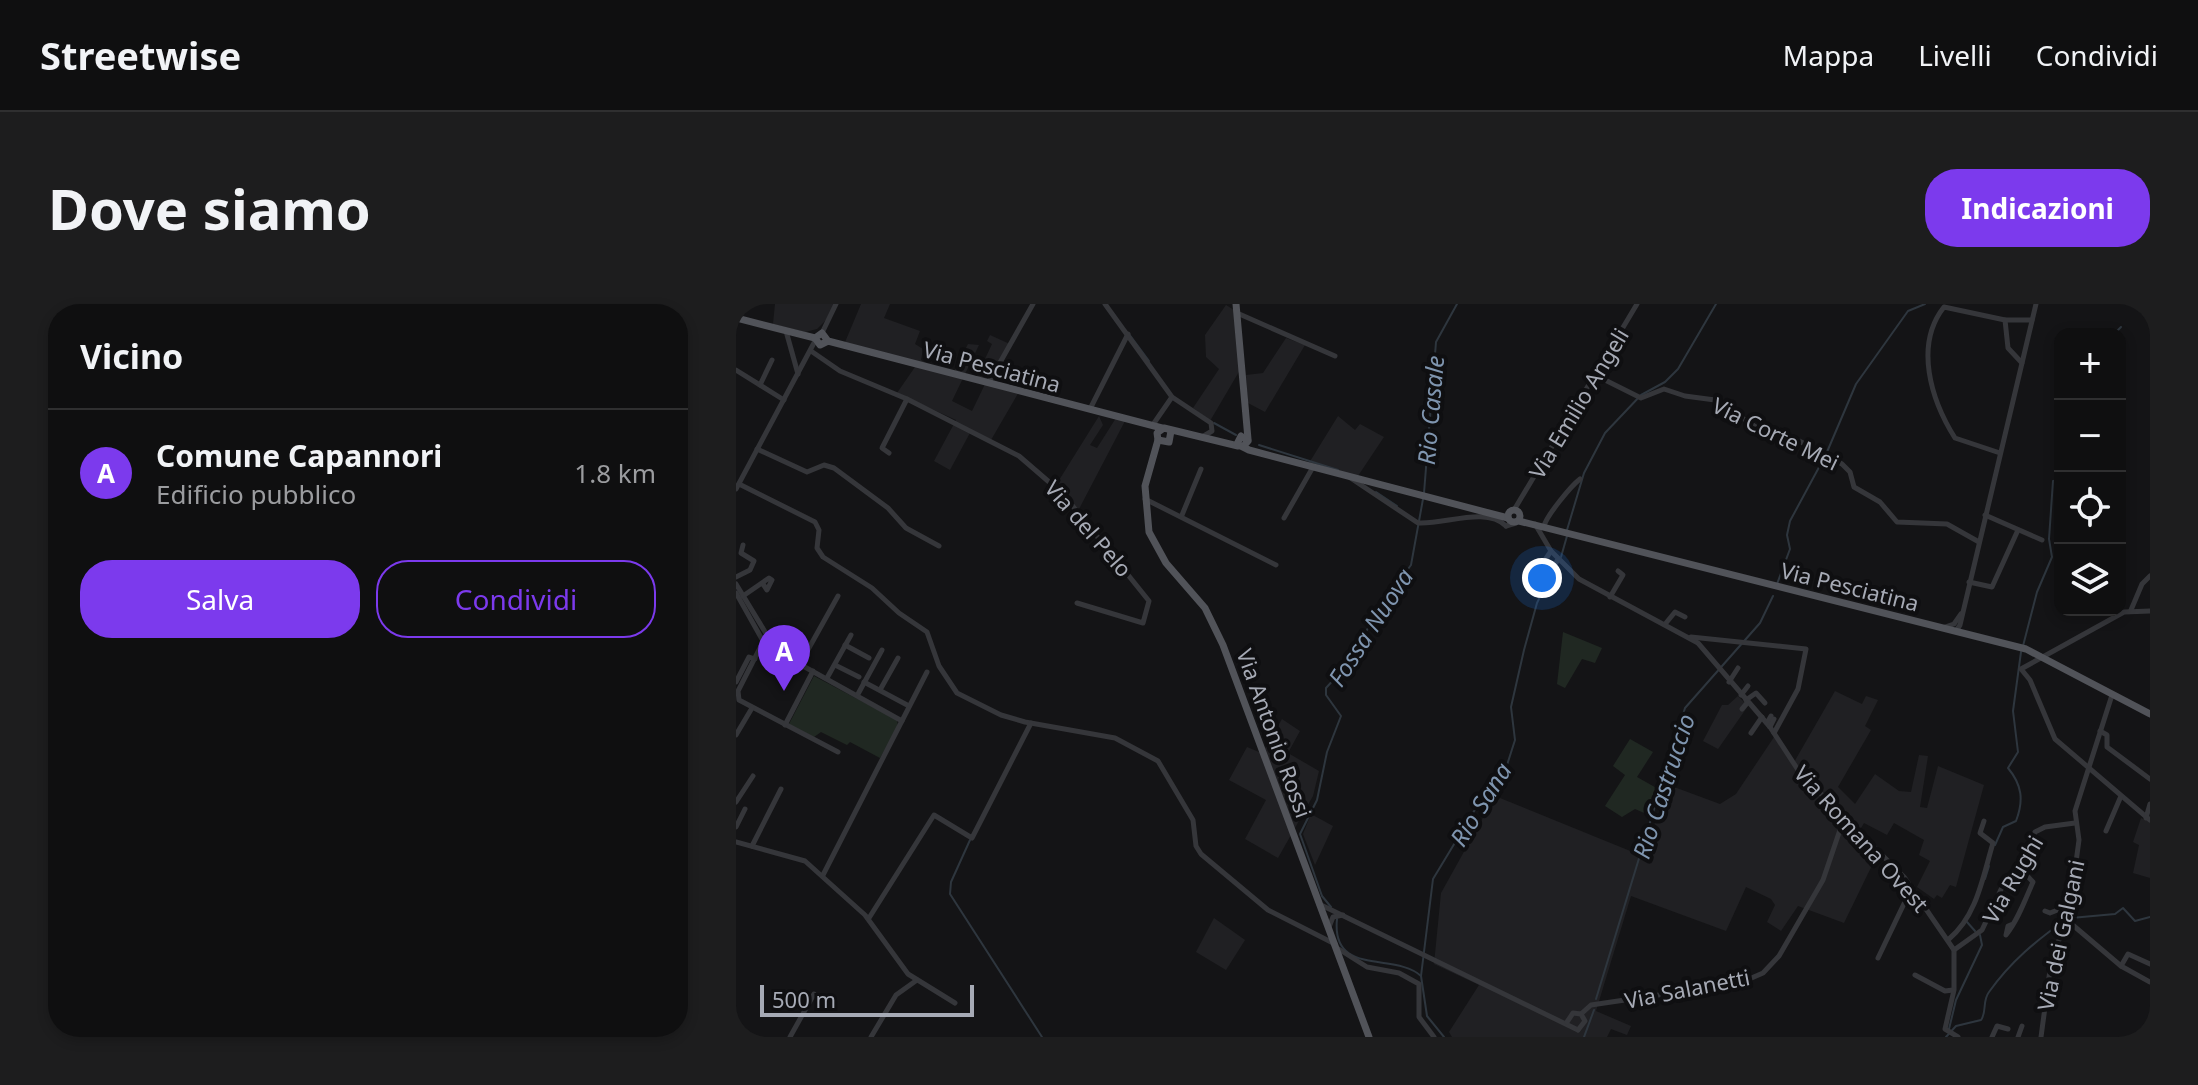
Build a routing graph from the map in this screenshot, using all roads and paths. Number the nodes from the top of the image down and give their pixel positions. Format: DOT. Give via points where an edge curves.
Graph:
graph roads {
  1 [pos="836,304"];
  2 [pos="1033,304"];
  3 [pos="1105,304"];
  4 [pos="1637,304"];
  5 [pos="2036,304"];
  6 [pos="1236,308"];
  7 [pos="736,318"];
  8 [pos="2005,320"];
  9 [pos="2032,320"];
  10 [pos="786,331"];
  11 [pos="1128,334"];
  12 [pos="818,343"];
  13 [pos="1335,356"];
  14 [pos="772,360"];
  15 [pos="2022,363"];
  16 [pos="736,370"];
  17 [pos="798,375"];
  18 [pos="1595,375"];
  19 [pos="988,383"];
  20 [pos="760,385"];
  21 [pos="1172,397"];
  22 [pos="907,399"];
  23 [pos="784,400"];
  24 [pos="1090,409"];
  25 [pos="1247,418"];
  26 [pos="1150,425"];
  27 [pos="1164,436"];
  28 [pos="1201,437"];
  29 [pos="1241,442"];
  30 [pos="757,449"];
  31 [pos="889,453"];
  32 [pos="2000,453"];
  33 [pos="1276,457"];
  34 [pos="1313,467"];
  35 [pos="1201,469"];
  36 [pos="1349,476"];
  37 [pos="1580,479"];
  38 [pos="737,486"];
  39 [pos="1145,499"];
  40 [pos="1182,515"];
  41 [pos="1985,515"];
  42 [pos="1512,517"];
  43 [pos="1284,518"];
  44 [pos="1532,523"];
  45 [pos="1544,526"];
  46 [pos="2018,530"];
  47 [pos="2042,540"];
  48 [pos="1979,542"];
  49 [pos="743,545"];
  50 [pos="939,546"];
  51 [pos="1551,551"];
  52 [pos="1559,560"];
  53 [pos="1543,563"];
  54 [pos="1276,565"];
  55 [pos="1531,571"];
  56 [pos="1618,571"];
  57 [pos="2150,576"];
  58 [pos="736,577"];
  59 [pos="1969,582"];
  60 [pos="736,584"];
  61 [pos="763,584"];
  62 [pos="739,594"];
  63 [pos="838,596"];
  64 [pos="1610,597"];
  65 [pos="1077,603"];
  66 [pos="2131,610"];
  67 [pos="2150,611"];
  68 [pos="1685,617"];
  69 [pos="1666,623"];
  70 [pos="1956,627"];
  71 [pos="851,635"];
  72 [pos="1691,637"];
  73 [pos="765,644"];
  74 [pos="845,645"];
  75 [pos="882,650"];
  76 [pos="2043,657"];
  77 [pos="869,658"];
  78 [pos="898,658"];
  79 [pos="755,659"];
  80 [pos="736,664"];
  81 [pos="800,664"];
  82 [pos="835,664"];
  83 [pos="743,668"];
  84 [pos="1738,668"];
  85 [pos="813,671"];
  86 [pos="927,672"];
  87 [pos="827,678"];
  88 [pos="862,680"];
  89 [pos="736,682"];
  90 [pos="1729,682"];
  91 [pos="1748,686"];
  92 [pos="880,690"];
  93 [pos="737,695"];
  94 [pos="857,695"];
  95 [pos="2112,695"];
  96 [pos="1745,699"];
  97 [pos="1765,703"];
  98 [pos="909,706"];
  99 [pos="752,708"];
  100 [pos="1742,709"];
  101 [pos="2150,714"];
  102 [pos="1762,717"];
  103 [pos="1773,718"];
  104 [pos="902,721"];
  105 [pos="1031,723"];
  106 [pos="785,725"];
  107 [pos="1768,725"];
  108 [pos="2100,731"];
  109 [pos="1751,733"];
  110 [pos="1774,733"];
  111 [pos="736,735"];
  112 [pos="838,752"];
  113 [pos="2089,768"];
  114 [pos="753,776"];
  115 [pos="2150,779"];
  116 [pos="781,789"];
  117 [pos="2121,796"];
  118 [pos="736,802"];
  119 [pos="2150,804"];
  120 [pos="745,809"];
  121 [pos="1844,818"];
  122 [pos="2148,819"];
  123 [pos="1984,821"];
  124 [pos="2075,823"];
  125 [pos="736,827"];
  126 [pos="2106,831"];
  127 [pos="736,842"];
  128 [pos="752,846"];
  129 [pos="830,863"];
  130 [pos="2020,868"];
  131 [pos="815,869"];
  132 [pos="823,875"];
  133 [pos="1912,887"];
  134 [pos="858,894"];
  135 [pos="853,902"];
  136 [pos="1319,904"];
  137 [pos="2070,905"];
  138 [pos="2045,911"];
  139 [pos="1332,914"];
  140 [pos="1324,917"];
  141 [pos="869,918"];
  142 [pos="2068,919"];
  143 [pos="2013,924"];
  144 [pos="1328,928"];
  145 [pos="1949,939"];
  146 [pos="1336,946"];
  147 [pos="1954,950"];
  148 [pos="1878,958"];
  149 [pos="2150,964"];
  150 [pos="2121,966"];
  151 [pos="1915,975"];
  152 [pos="917,979"];
  153 [pos="2150,982"];
  154 [pos="1954,990"];
  155 [pos="814,994"];
  156 [pos="955,1003"];
  157 [pos="1581,1014"];
  158 [pos="1567,1022"];
  159 [pos="2022,1026"];
  160 [pos="2008,1029"];
  161 [pos="1578,1033"];
  162 [pos="1365,1034"];
  163 [pos="790,1037"];
  164 [pos="871,1037"];
  165 [pos="1434,1037"];
  166 [pos="1958,1037"];
  167 [pos="1992,1037"];
  168 [pos="2018,1037"];
  169 [pos="2041,1037"];
  1 -- 12 [label="street"];
  2 -- 19 [label="street"];
  3 -- 11 [label="street"];
  4 -- 18 [label="street, Via Emilio Angeli"];
  5 -- 9 [label="street"];
  6 -- 13 [label="street"];
  6 -- 25 [label="main road"];
  7 -- 10 [label="main road, Via Pesciatina"];
  8 -- 9 [label="street"];
  8 -- 15 [label="street" via="2008,348"];
  8 -- 32 [label="street" via="1944,307 1926,355 1937,401 1955,438"];
  9 -- 15 [label="street"];
  10 -- 12 [label="main road, Via Pesciatina"];
  10 -- 17 [label="street"];
  11 -- 21 [label="street"];
  11 -- 24 [label="street"];
  12 -- 17 [label="street"];
  12 -- 19 [label="main road, Via Pesciatina"];
  12 -- 22 [label="street, Via del Pelo" via="840,371"];
  14 -- 20 [label="street"];
  15 -- 32 [label="street"];
  16 -- 20 [label="street"];
  17 -- 23 [label="street"];
  18 -- 42 [label="street, Via Emilio Angeli"];
  18 -- 48 [label="street, Via Corte Mei" via="1640,397 1664,389 1715,400 1759,429 1774,428 1826,454 1848,469 1854,487 1880,502 1897,522 1947,524"];
  19 -- 24 [label="main road, Via Pesciatina"];
  20 -- 23 [label="street"];
  21 -- 26 [label="street"];
  21 -- 28 [label="street" via="1211,423 1212,431"];
  22 -- 31 [label="street" via="882,448"];
  22 -- 65 [label="street, Via del Pelo" via="1004,446 1047,479 1149,601 1143,623"];
  23 -- 30 [label="street"];
  24 -- 26 [label="main road, Via Pesciatina"];
  25 -- 29 [label="main road"];
  25 -- 33 [label="main road" via="1257,446"];
  26 -- 27 [label="main road, Via Pesciatina"];
  27 -- 28 [label="main road, Via Pesciatina"];
  27 -- 39 [label="main road, Via Antonio Rossi" via="1146,481"];
  28 -- 29 [label="main road, Via Pesciatina"];
  29 -- 33 [label="main road, Via Pesciatina"];
  30 -- 38 [label="street"];
  30 -- 50 [label="street" via="807,472 828,465 888,508 906,528"];
  32 -- 41 [label="street"];
  33 -- 34 [label="main road, Via Pesciatina"];
  34 -- 36 [label="main road, Via Pesciatina"];
  34 -- 43 [label="street"];
  35 -- 40 [label="street"];
  36 -- 42 [label="main road, Via Pesciatina"];
  36 -- 42 [label="street" via="1420,524"];
  37 -- 45 [label="street" via="1548,512"];
  38 -- 105 [label="street" via="815,522 823,557 927,632 939,666 957,693"];
  39 -- 40 [label="street"];
  39 -- 136 [label="main road, Via Antonio Rossi" via="1147,525 1157,548 1205,608 1223,645"];
  40 -- 54 [label="street"];
  41 -- 46 [label="street"];
  41 -- 48 [label="street"];
  42 -- 44 [label="main road, Via Pesciatina"];
  44 -- 45 [label="main road, Via Pesciatina"];
  44 -- 51 [label="street"];
  45 -- 70 [label="main road, Via Pesciatina" via="1941,628"];
  46 -- 47 [label="street"];
  46 -- 59 [label="street" via="1992,587"];
  48 -- 59 [label="street"];
  49 -- 58 [label="street" via="741,553 754,561 750,570"];
  51 -- 52 [label="street"];
  51 -- 53 [label="street"];
  52 -- 55 [label="street" via="1549,576"];
  52 -- 64 [label="street"];
  56 -- 64 [label="street" via="1623,575"];
  57 -- 66 [label="street"];
  59 -- 70 [label="street"];
  60 -- 62 [label="street"];
  61 -- 62 [label="street"];
  62 -- 73 [label="street"];
  63 -- 81 [label="street"];
  64 -- 69 [label="street"];
  66 -- 67 [label="street"];
  66 -- 76 [label="street"];
  68 -- 69 [label="street" via="1675,612"];
  69 -- 72 [label="street"];
  70 -- 76 [label="main road, Via Pesciatina"];
  71 -- 74 [label="street"];
  72 -- 90 [label="street, Via Romana Ovest"];
  72 -- 110 [label="street" via="1806,649 1798,689"];
  73 -- 79 [label="street"];
  73 -- 81 [label="street"];
  74 -- 77 [label="street"];
  74 -- 82 [label="street"];
  75 -- 88 [label="street"];
  76 -- 95 [label="main road, Via Pesciatina"];
  76 -- 113 [label="street" via="2021,669 2048,728"];
  78 -- 92 [label="street"];
  79 -- 83 [label="street" via="749,657"];
  79 -- 93 [label="street"];
  80 -- 83 [label="street"];
  81 -- 85 [label="street"];
  82 -- 87 [label="street"];
  82 -- 88 [label="street"];
  83 -- 89 [label="street"];
  84 -- 90 [label="street"];
  85 -- 87 [label="street"];
  85 -- 106 [label="street"];
  86 -- 98 [label="street"];
  87 -- 94 [label="street"];
  88 -- 92 [label="street"];
  88 -- 94 [label="street"];
  90 -- 96 [label="street, Via Romana Ovest"];
  91 -- 96 [label="street"];
  92 -- 98 [label="street"];
  93 -- 99 [label="street"];
  94 -- 104 [label="street"];
  95 -- 101 [label="main road, Via Pesciatina"];
  95 -- 108 [label="street, Via dei Galgani"];
  96 -- 97 [label="street" via="1756,693"];
  96 -- 100 [label="street"];
  96 -- 102 [label="street, Via Romana Ovest"];
  98 -- 104 [label="street"];
  99 -- 106 [label="street"];
  99 -- 111 [label="street"];
  102 -- 107 [label="street, Via Romana Ovest"];
  102 -- 109 [label="street"];
  103 -- 107 [label="street"];
  104 -- 129 [label="street"];
  105 -- 141 [label="street" via="971,838 934,815"];
  105 -- 146 [label="street" via="1115,738 1154,758 1193,820 1201,854 1268,910"];
  106 -- 112 [label="street"];
  107 -- 110 [label="street, Via Romana Ovest"];
  108 -- 113 [label="street, Via dei Galgani"];
  108 -- 115 [label="street" via="2107,735 2107,747"];
  110 -- 121 [label="street, Via Romana Ovest" via="1800,773"];
  113 -- 117 [label="street"];
  113 -- 124 [label="street, Via dei Galgani"];
  114 -- 118 [label="street"];
  116 -- 128 [label="street"];
  117 -- 122 [label="street"];
  117 -- 126 [label="street"];
  119 -- 122 [label="street"];
  120 -- 125 [label="street"];
  121 -- 133 [label="street, Via Romana Ovest"];
  121 -- 157 [label="street, Via Salanetti" via="1823,880 1779,956 1763,973 1740,983 1591,1005"];
  123 -- 145 [label="street" via="1980,833 1993,843 1987,874 1961,929"];
  124 -- 130 [label="street, Via Rughi" via="2035,832"];
  124 -- 137 [label="street, Via dei Galgani" via="2079,840"];
  127 -- 128 [label="street"];
  128 -- 131 [label="street" via="794,856"];
  129 -- 131 [label="street"];
  129 -- 132 [label="street"];
  130 -- 143 [label="street" via="2033,882"];
  130 -- 147 [label="street, Via Rughi" via="2004,883 1978,933"];
  131 -- 132 [label="street"];
  132 -- 135 [label="street"];
  133 -- 145 [label="street, Via Romana Ovest"];
  133 -- 148 [label="street"];
  134 -- 135 [label="street"];
  135 -- 141 [label="street"];
  136 -- 139 [label="street"];
  136 -- 140 [label="main road, Via Antonio Rossi"];
  137 -- 138 [label="street"];
  137 -- 142 [label="street, Via dei Galgani"];
  139 -- 140 [label="street"];
  139 -- 144 [label="street"];
  139 -- 158 [label="street" via="1344,915"];
  140 -- 144 [label="main road, Via Antonio Rossi"];
  141 -- 152 [label="street" via="904,970"];
  142 -- 150 [label="street"];
  142 -- 169 [label="street, Via dei Galgani" via="2052,955"];
  144 -- 146 [label="main road, Via Antonio Rossi"];
  145 -- 147 [label="street, Via Romana Ovest"];
  146 -- 162 [label="main road, Via Antonio Rossi"];
  146 -- 165 [label="street" via="1367,967 1399,973 1419,984 1419,1017"];
  147 -- 154 [label="street, Via Romana Ovest"];
  149 -- 150 [label="street" via="2128,954"];
  150 -- 153 [label="street"];
  151 -- 154 [label="street" via="1945,991"];
  152 -- 156 [label="street"];
  152 -- 164 [label="street" via="896,995"];
  154 -- 166 [label="street, Via Romana Ovest" via="1948,1032"];
  155 -- 163 [label="street"];
  157 -- 158 [label="street, Via Salanetti" via="1570,1014"];
  157 -- 161 [label="street" via="1585,1021"];
  158 -- 161 [label="street"];
  159 -- 168 [label="street"];
  160 -- 167 [label="street" via="1997,1026"];
}
